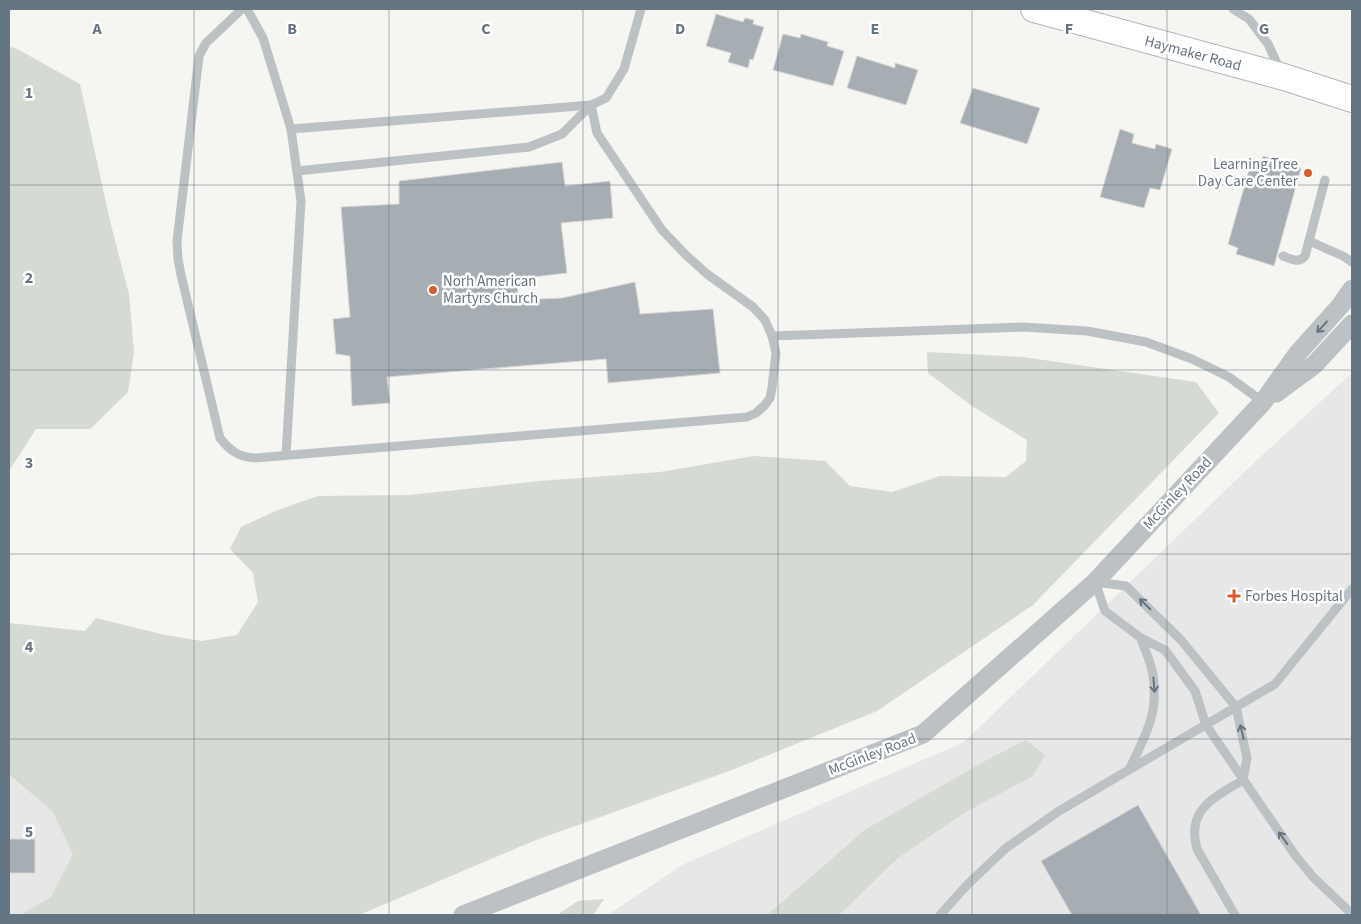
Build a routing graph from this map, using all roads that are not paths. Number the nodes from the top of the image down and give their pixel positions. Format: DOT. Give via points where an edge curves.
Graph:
graph roads {
  1 [pos="242,9"];
  2 [pos="247,9"];
  3 [pos="640,9"];
  4 [pos="1034,9"];
  5 [pos="1233,9"];
  6 [pos="1284,78"];
  7 [pos="1352,99"];
  8 [pos="592,105"];
  9 [pos="1352,118"];
  10 [pos="291,130"];
  11 [pos="297,170"];
  12 [pos="1325,180"];
  13 [pos="1309,241"];
  14 [pos="1282,256"];
  15 [pos="1352,262"];
  16 [pos="1352,289"];
  17 [pos="1352,324"];
  18 [pos="772,336"];
  19 [pos="1263,402"];
  20 [pos="286,456"];
  21 [pos="1095,582"];
  22 [pos="1352,589"];
  23 [pos="1140,638"];
  24 [pos="1236,707"];
  25 [pos="1206,724"];
  26 [pos="1129,770"];
  27 [pos="1243,780"];
  28 [pos="487,909"];
  29 [pos="1352,914"];
  30 [pos="463,915"];
  31 [pos="940,915"];
  32 [pos="1235,915"];
  1 -- 20 [label="lane" via="206,43 200,56 177,241 178,259 220,438 235,454 244,457"];
  2 -- 10 [label="lane" via="263,38"];
  3 -- 8 [label="lane" via="624,69 606,98"];
  4 -- 6 [label="main road, Haymaker Road"];
  5 -- 6 [label="lane" via="1250,19 1268,44"];
  6 -- 7 [label="main road, Haymaker Road"];
  6 -- 9 [label="main road"];
  8 -- 10 [label="lane"];
  8 -- 11 [label="lane" via="562,134 529,147"];
  8 -- 18 [label="lane" via="597,133 662,230 707,274 753,307 765,320"];
  10 -- 11 [label="lane"];
  11 -- 20 [label="lane" via="301,201"];
  12 -- 13 [label="lane"];
  13 -- 14 [label="lane" via="1302,260"];
  13 -- 15 [label="lane"];
  16 -- 19 [label="street, McGinley Road, one-way" via="1298,353"];
  17 -- 19 [label="street, McGinley Road" via="1314,365"];
  18 -- 19 [label="lane" via="1023,327 1087,331 1146,342 1192,359 1230,377"];
  18 -- 20 [label="lane" via="776,353 770,398 748,417"];
  19 -- 21 [label="street, McGinley Road"];
  21 -- 23 [label="lane" via="1105,611"];
  24 -- 21 [label="lane, one-way" via="1182,640 1126,586"];
  21 -- 28 [label="street, McGinley Road" via="923,734"];
  22 -- 24 [label="lane" via="1275,684"];
  23 -- 25 [label="lane" via="1165,650 1195,691"];
  23 -- 26 [label="lane, one-way" via="1153,673 1155,701 1150,725"];
  24 -- 25 [label="lane"];
  27 -- 24 [label="lane, one-way" via="1247,758"];
  25 -- 26 [label="lane"];
  25 -- 27 [label="lane"];
  26 -- 31 [label="lane" via="1059,811 1006,848"];
  29 -- 27 [label="lane, one-way" via="1295,855"];
  27 -- 32 [label="lane" via="1203,806 1194,827 1197,849"];
  28 -- 30 [label="street, McGinley Road"];
}
